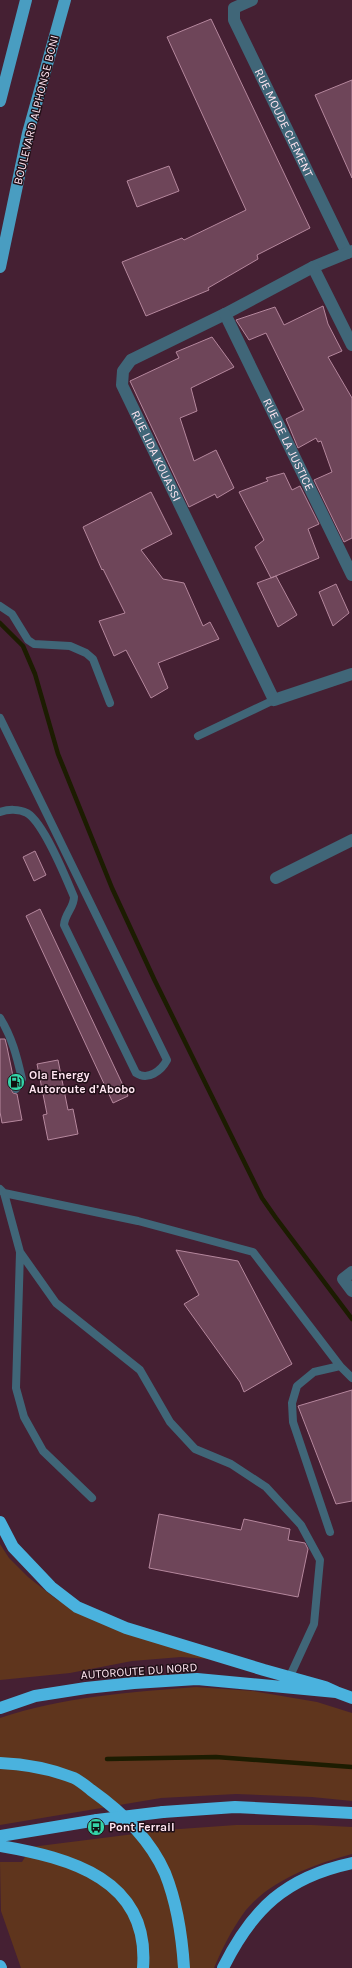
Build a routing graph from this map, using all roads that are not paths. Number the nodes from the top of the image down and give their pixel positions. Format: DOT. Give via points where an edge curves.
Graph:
graph roads {
  1 [pos="26,0"];
  2 [pos="65,0"];
  3 [pos="252,0"];
  4 [pos="0,101"];
  5 [pos="350,252"];
  6 [pos="0,267"];
  7 [pos="313,267"];
  8 [pos="224,314"];
  9 [pos="352,345"];
  10 [pos="352,575"];
  11 [pos="0,606"];
  12 [pos="352,674"];
  13 [pos="274,700"];
  14 [pos="110,703"];
  15 [pos="0,718"];
  16 [pos="198,736"];
  17 [pos="0,812"];
  18 [pos="352,840"];
  19 [pos="276,878"];
  20 [pos="0,1018"];
  21 [pos="16,1089"];
  22 [pos="2,1191"];
  23 [pos="20,1252"];
  24 [pos="352,1272"];
  25 [pos="352,1291"];
  26 [pos="340,1366"];
  27 [pos="352,1378"];
  28 [pos="92,1498"];
  29 [pos="0,1522"];
  30 [pos="330,1532"];
  31 [pos="290,1676"];
  32 [pos="336,1692"];
  33 [pos="35,1696"];
  34 [pos="0,1698"];
  35 [pos="352,1698"];
  36 [pos="0,1708"];
  37 [pos="0,1763"];
  38 [pos="352,1813"];
  39 [pos="0,1836"];
  40 [pos="0,1846"];
  41 [pos="352,1863"];
  42 [pos="143,1968"];
  43 [pos="184,1968"];
  44 [pos="222,1968"];
  1 -- 4 [label="main road"];
  2 -- 6 [label="main road, BOULEVARD ALPHONSE BONI" via="28,132"];
  3 -- 5 [label="street, RUE MOUDE CLEMENT" via="234,8 234,20"];
  5 -- 7 [label="street, RUE LIDA KOUASSI"];
  7 -- 8 [label="street, RUE LIDA KOUASSI"];
  7 -- 9 [label="street"];
  8 -- 10 [label="street, RUE DE LA JUSTICE"];
  8 -- 13 [label="street, RUE LIDA KOUASSI" via="131,360 123,372 122,385"];
  11 -- 14 [label="lane" via="12,614 28,640 34,644 70,646 93,659"];
  12 -- 13 [label="street"];
  13 -- 16 [label="lane"];
  15 -- 17 [label="lane" via="167,1060 163,1069 147,1077 136,1074 64,925 65,916 74,905 74,897 44,833 28,814 17,810"];
  18 -- 19 [label="street"];
  20 -- 21 [label="lane" via="17,1054 22,1079"];
  22 -- 23 [label="lane"];
  22 -- 26 [label="lane" via="138,1221 253,1252"];
  23 -- 28 [label="lane" via="16,1388 24,1417 43,1451"];
  23 -- 31 [label="lane" via="56,1303 140,1370 170,1422 195,1449 231,1464 266,1487 301,1525 320,1560 314,1624"];
  24 -- 25 [label="street" via="343,1279"];
  26 -- 27 [label="lane"];
  26 -- 30 [label="lane" via="314,1372 297,1386 292,1403 293,1422"];
  29 -- 31 [label="highway" via="17,1551 51,1587 77,1607 126,1628"];
  31 -- 32 [label="highway"];
  32 -- 33 [label="highway, AUTOROUTE DU NORD" via="197,1679 134,1682"];
  32 -- 35 [label="highway, AUTOROUTE DU NORD"];
  33 -- 34 [label="highway"];
  33 -- 36 [label="highway, AUTOROUTE DU NORD"];
  37 -- 43 [label="highway" via="43,1768 76,1779 104,1799 145,1839 156,1855 171,1889 177,1911"];
  38 -- 39 [label="highway, bridge" via="235,1807 97,1820"];
  40 -- 42 [label="highway" via="30,1851 87,1869 117,1891 131,1908 138,1927 143,1945"];
  41 -- 44 [label="highway" via="301,1879 276,1895 253,1918"];
}
